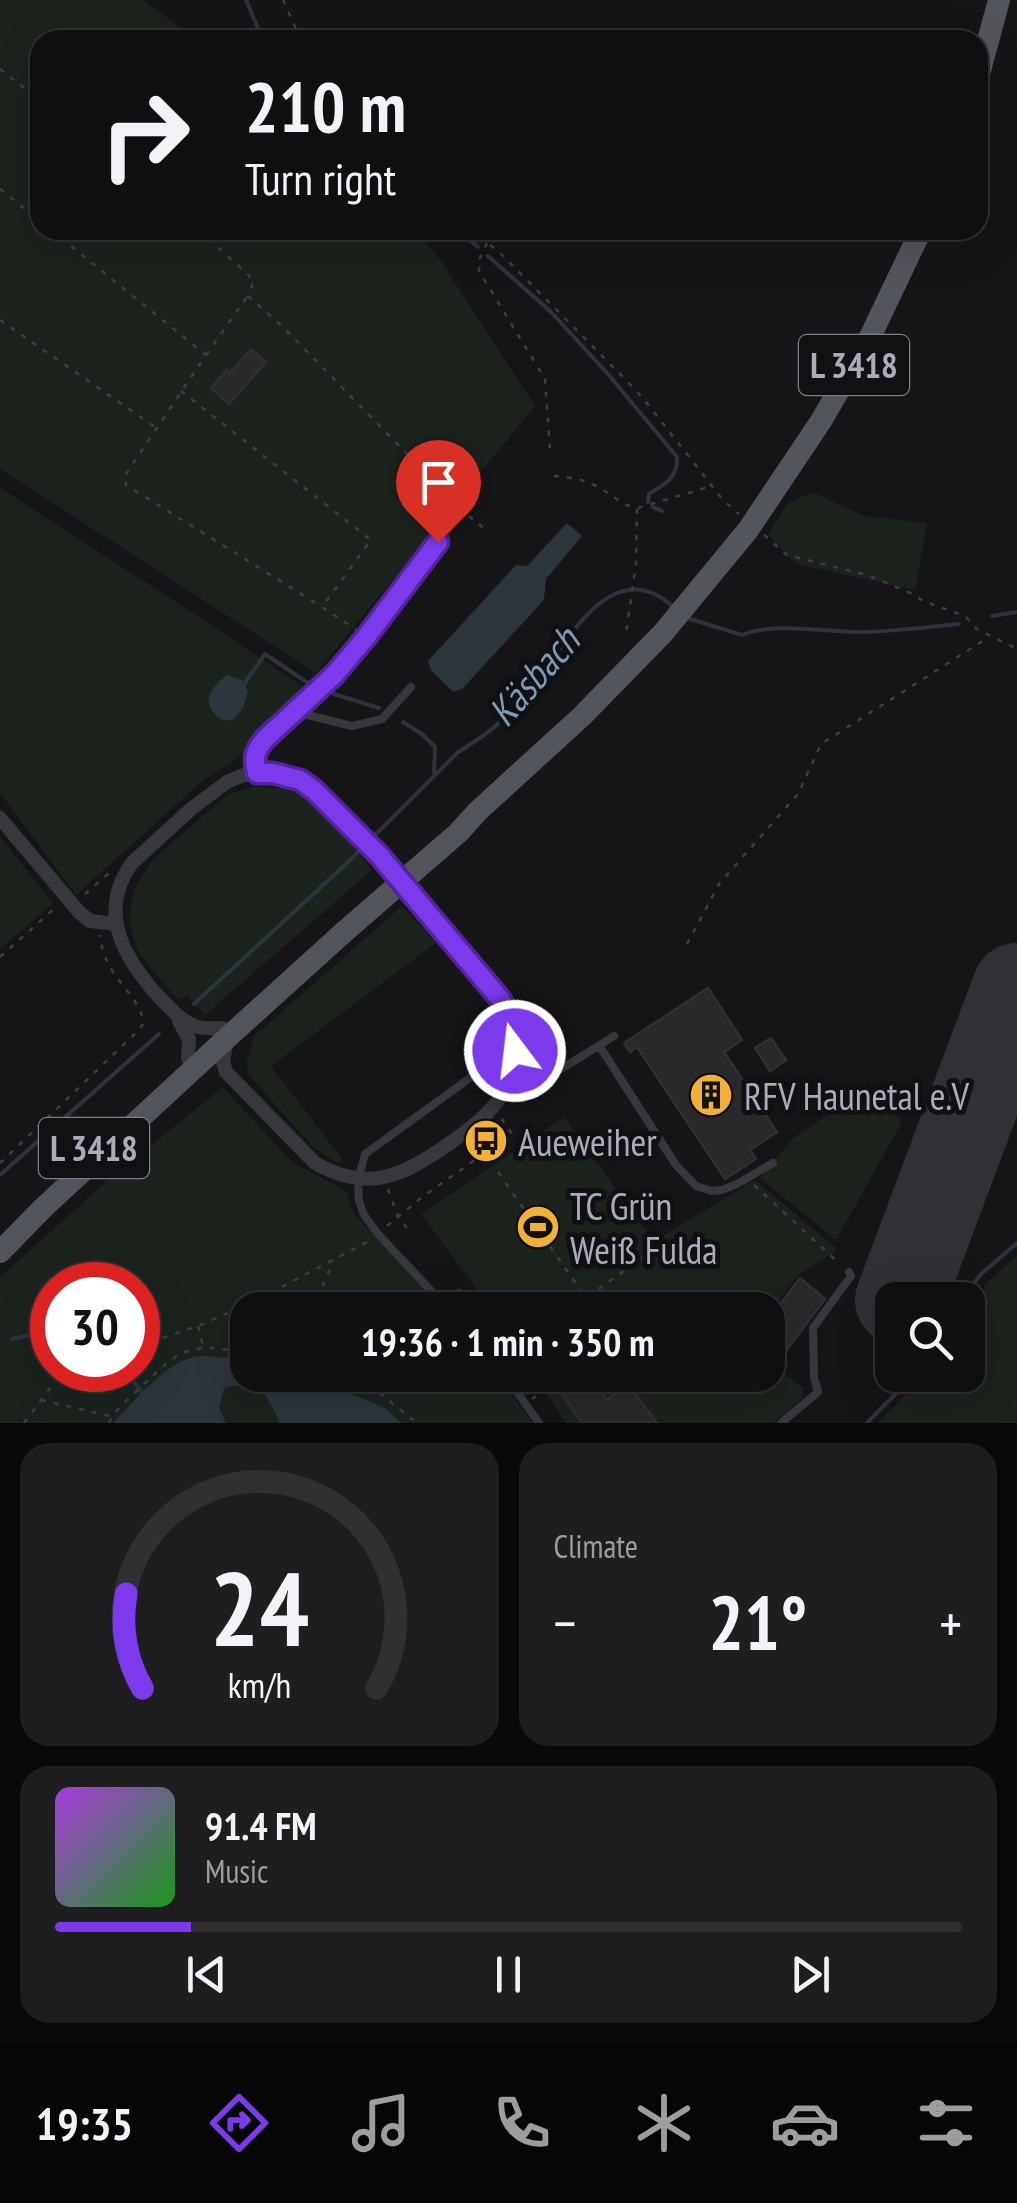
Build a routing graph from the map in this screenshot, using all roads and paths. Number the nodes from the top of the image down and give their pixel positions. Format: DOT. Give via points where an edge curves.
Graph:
graph roads {
  1 [pos="283,0"];
  2 [pos="999,0"];
  3 [pos="296,30"];
  4 [pos="988,41"];
  5 [pos="0,69"];
  6 [pos="30,92"];
  7 [pos="0,188"];
  8 [pos="30,213"];
  9 [pos="63,240"];
  10 [pos="210,240"];
  11 [pos="484,240"];
  12 [pos="916,240"];
  13 [pos="488,243"];
  14 [pos="248,296"];
  15 [pos="0,320"];
  16 [pos="206,355"];
  17 [pos="181,391"];
  18 [pos="156,428"];
  19 [pos="550,450"];
  20 [pos="554,476"];
  21 [pos="712,486"];
  22 [pos="636,508"];
  23 [pos="462,511"];
  24 [pos="748,522"];
  25 [pos="487,531"];
  26 [pos="761,533"];
  27 [pos="322,608"];
  28 [pos="626,633"];
  29 [pos="367,636"];
  30 [pos="990,636"];
  31 [pos="1017,649"];
  32 [pos="411,688"];
  33 [pos="295,712"];
  34 [pos="257,773"];
  35 [pos="0,818"];
  36 [pos="112,871"];
  37 [pos="70,901"];
  38 [pos="98,923"];
  39 [pos="116,924"];
  40 [pos="687,944"];
  41 [pos="0,957"];
  42 [pos="170,1008"];
  43 [pos="225,1033"];
  44 [pos="614,1036"];
  45 [pos="599,1048"];
  46 [pos="187,1067"];
  47 [pos="226,1072"];
  48 [pos="509,1082"];
  49 [pos="502,1119"];
  50 [pos="773,1162"];
  51 [pos="0,1163"];
  52 [pos="498,1172"];
  53 [pos="746,1178"];
  54 [pos="358,1180"];
  55 [pos="388,1188"];
  56 [pos="398,1217"];
  57 [pos="407,1228"];
  58 [pos="378,1234"];
  59 [pos="0,1237"];
  60 [pos="0,1252"];
  61 [pos="650,1253"];
  62 [pos="334,1261"];
  63 [pos="848,1272"];
  64 [pos="320,1292"];
  65 [pos="432,1292"];
  66 [pos="582,1292"];
  67 [pos="595,1292"];
  68 [pos="198,1326"];
  69 [pos="160,1339"];
  70 [pos="203,1347"];
  71 [pos="230,1351"];
  72 [pos="47,1392"];
  73 [pos="378,1392"];
  74 [pos="517,1392"];
  75 [pos="543,1392"];
  76 [pos="41,1400"];
  77 [pos="526,1404"];
  78 [pos="112,1416"];
  79 [pos="24,1423"];
  80 [pos="109,1423"];
  81 [pos="417,1423"];
  82 [pos="539,1423"];
  83 [pos="782,1423"];
  1 -- 3 [label="path"];
  2 -- 4 [label="main road"];
  5 -- 6 [label="path"];
  7 -- 8 [label="path"];
  9 -- 16 [label="path"];
  10 -- 14 [label="path" via="254,280"];
  11 -- 13 [label="path"];
  12 -- 43 [label="main road, L 3418" via="821,422 693,599 582,716"];
  13 -- 19 [label="path" via="479,272 545,379"];
  13 -- 21 [label="path" via="642,397"];
  14 -- 16 [label="path"];
  14 -- 23 [label="path"];
  15 -- 18 [label="path"];
  16 -- 17 [label="path"];
  17 -- 18 [label="path"];
  17 -- 27 [label="path" via="371,540"];
  18 -- 27 [label="path" via="124,477 126,485"];
  20 -- 22 [label="path" via="597,486"];
  21 -- 22 [label="path"];
  21 -- 24 [label="path"];
  22 -- 28 [label="path"];
  23 -- 25 [label="path"];
  23 -- 29 [label="lane"];
  26 -- 30 [label="path" via="787,555 868,575 965,616"];
  27 -- 29 [label="path"];
  29 -- 33 [label="lane"];
  30 -- 31 [label="path"];
  30 -- 40 [label="path" via="821,744 798,794 719,884"];
  32 -- 33 [label="lane" via="382,718 352,726"];
  33 -- 34 [label="lane" via="256,748"];
  34 -- 39 [label="street" via="214,790 141,853 125,872"];
  34 -- 48 [label="street" via="300,780 314,790 379,855 501,1000 514,1039"];
  35 -- 37 [label="street"];
  36 -- 37 [label="path"];
  37 -- 38 [label="street"];
  37 -- 41 [label="path"];
  38 -- 39 [label="street"];
  38 -- 51 [label="path" via="108,966 144,1022"];
  39 -- 42 [label="street" via="138,974"];
  42 -- 43 [label="street" via="197,1027"];
  42 -- 46 [label="street" via="189,1039"];
  43 -- 46 [label="main road, L 3418"];
  43 -- 47 [label="street"];
  44 -- 45 [label="lane"];
  45 -- 48 [label="lane" via="543,1078"];
  45 -- 53 [label="lane" via="696,1186 722,1190"];
  46 -- 47 [label="street"];
  46 -- 59 [label="main road, L 3418"];
  46 -- 60 [label="main road, L 3418"];
  47 -- 54 [label="street" via="316,1163"];
  48 -- 54 [label="street" via="485,1117 422,1163"];
  48 -- 54 [label="lane" via="481,1070 365,1154"];
  49 -- 56 [label="path" via="512,1134"];
  50 -- 53 [label="lane"];
  52 -- 66 [label="path"];
  53 -- 63 [label="path"];
  54 -- 58 [label="lane" via="360,1207"];
  55 -- 56 [label="path"];
  56 -- 57 [label="path"];
  56 -- 58 [label="path"];
  58 -- 62 [label="path"];
  58 -- 65 [label="lane"];
  61 -- 67 [label="path"];
  62 -- 64 [label="path"];
  62 -- 68 [label="path"];
  63 -- 83 [label="lane" via="813,1328 818,1392"];
  68 -- 69 [label="path"];
  68 -- 70 [label="path"];
  70 -- 71 [label="path"];
  70 -- 78 [label="path" via="166,1363"];
  72 -- 76 [label="path"];
  73 -- 81 [label="path"];
  74 -- 77 [label="lane"];
  75 -- 77 [label="path"];
  76 -- 78 [label="path"];
  76 -- 79 [label="path"];
  77 -- 82 [label="lane"];
  78 -- 80 [label="path"];
}
